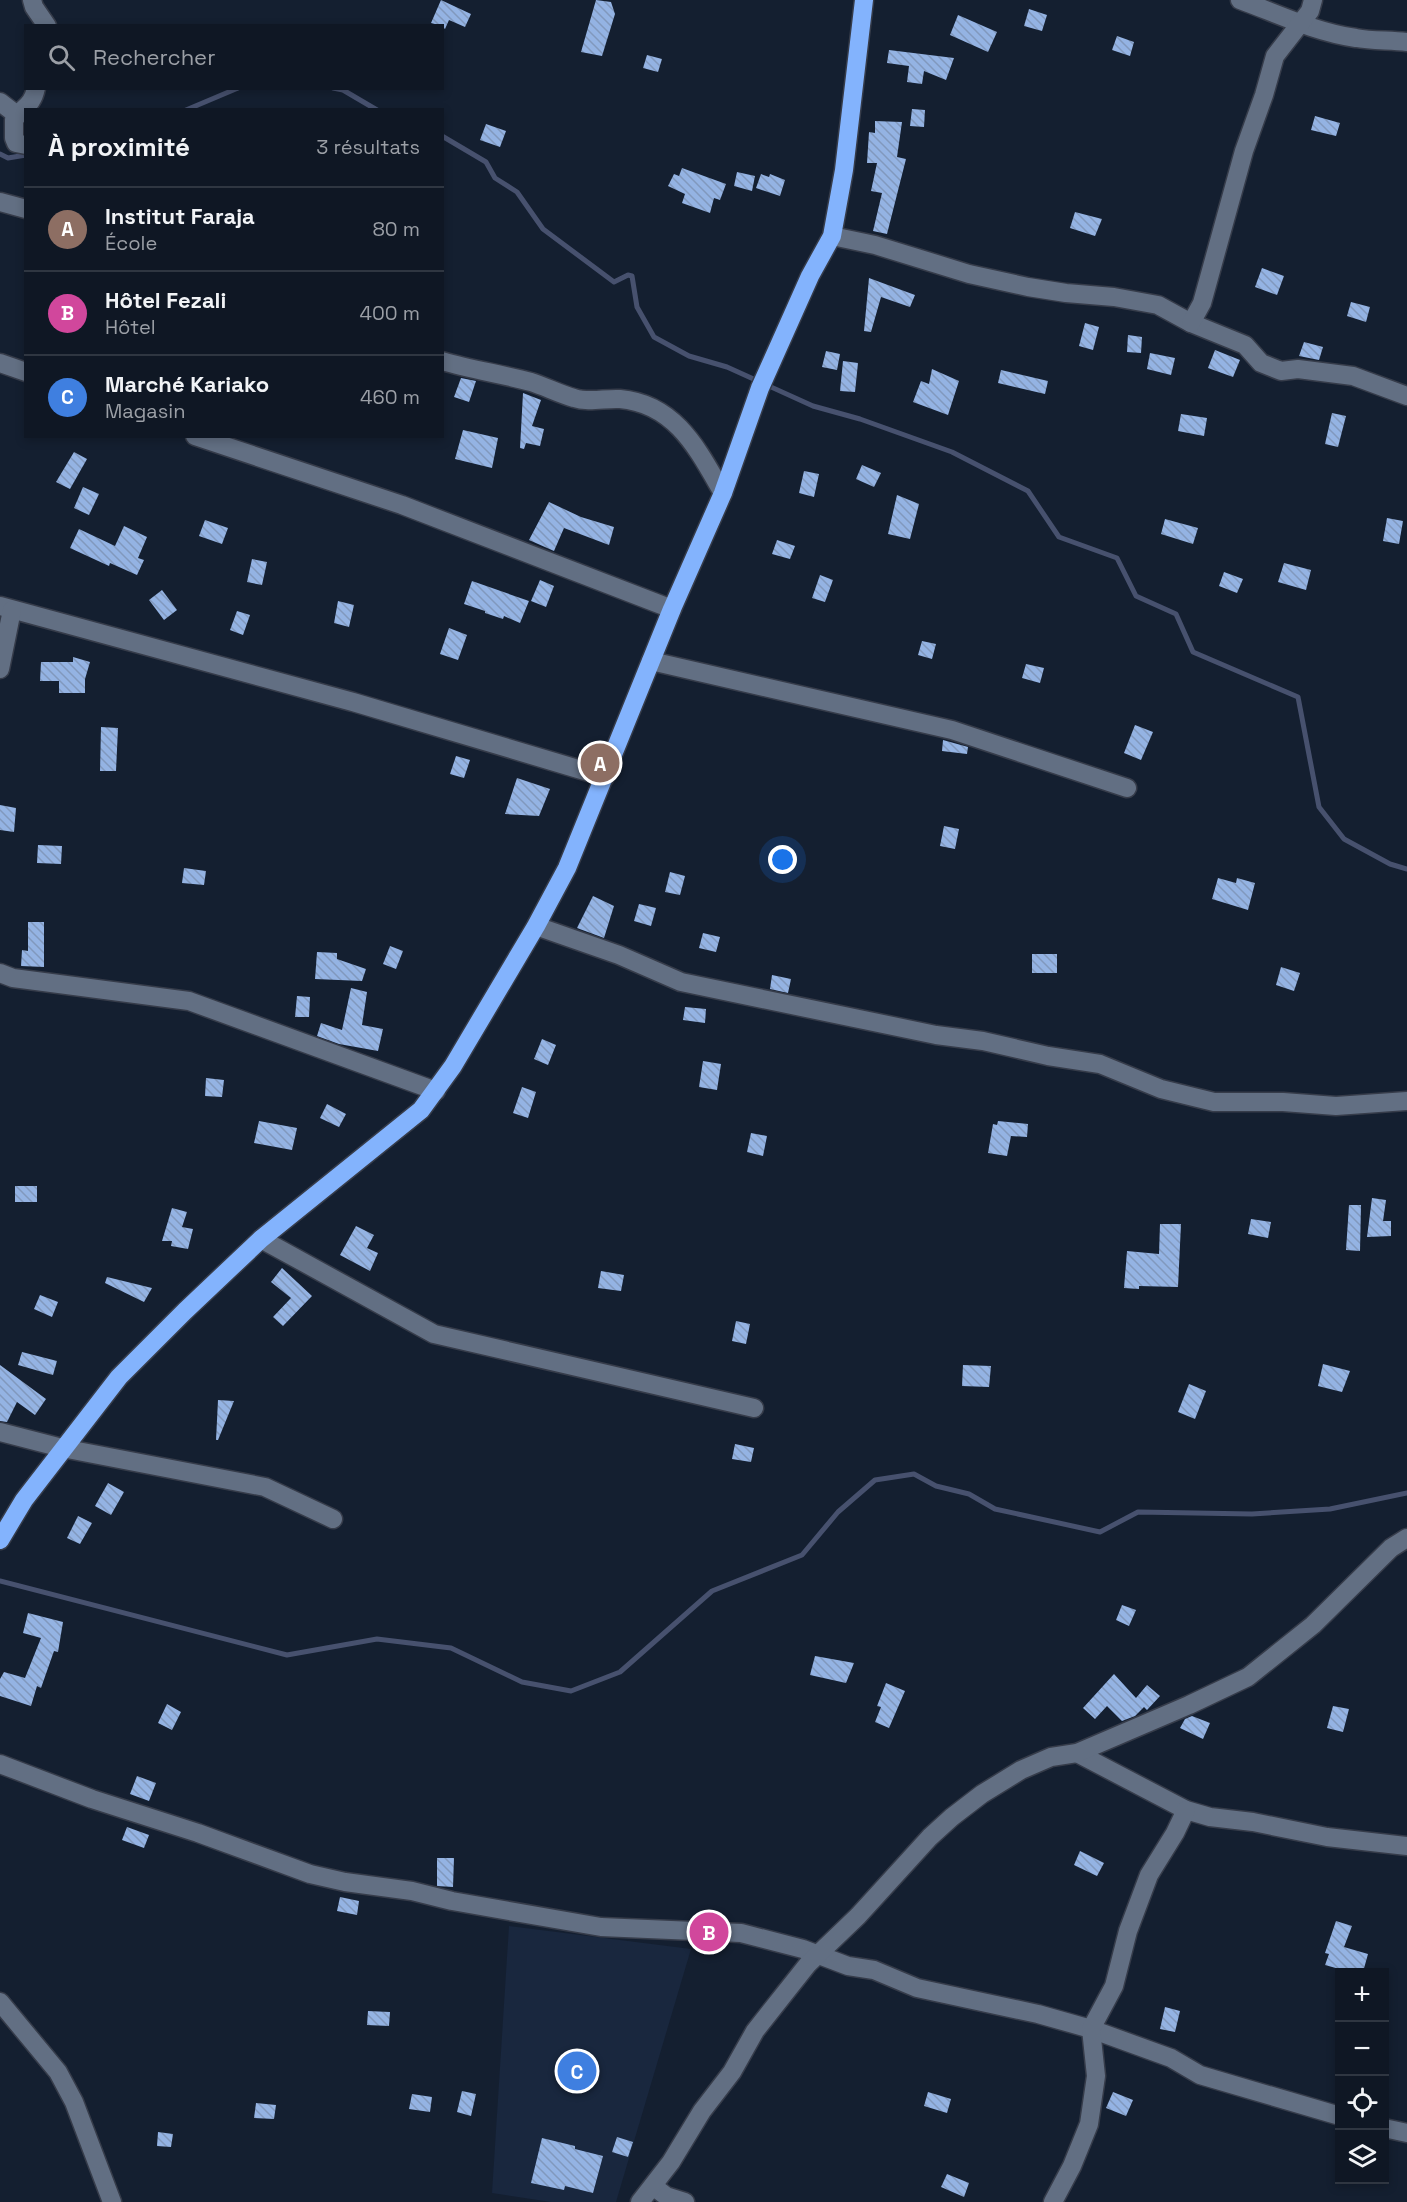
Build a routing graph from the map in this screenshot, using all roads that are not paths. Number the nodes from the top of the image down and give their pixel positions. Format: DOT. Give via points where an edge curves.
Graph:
graph roads {
  1 [pos="32,0"];
  2 [pos="864,0"];
  3 [pos="1240,0"];
  4 [pos="1313,0"];
  5 [pos="46,24"];
  6 [pos="1301,24"];
  7 [pos="1407,42"];
  8 [pos="36,90"];
  9 [pos="0,102"];
  10 [pos="27,108"];
  11 [pos="24,110"];
  12 [pos="17,115"];
  13 [pos="24,144"];
  14 [pos="0,202"];
  15 [pos="24,208"];
  16 [pos="832,236"];
  17 [pos="1191,323"];
  18 [pos="444,361"];
  19 [pos="0,363"];
  20 [pos="24,371"];
  21 [pos="1407,396"];
  22 [pos="201,438"];
  23 [pos="723,493"];
  24 [pos="6,608"];
  25 [pos="672,609"];
  26 [pos="651,661"];
  27 [pos="0,669"];
  28 [pos="605,777"];
  29 [pos="1127,788"];
  30 [pos="536,926"];
  31 [pos="0,973"];
  32 [pos="436,1091"];
  33 [pos="1407,1101"];
  34 [pos="261,1239"];
  35 [pos="754,1408"];
  36 [pos="0,1432"];
  37 [pos="62,1448"];
  38 [pos="333,1519"];
  39 [pos="1407,1538"];
  40 [pos="0,1540"];
  41 [pos="1077,1753"];
  42 [pos="0,1764"];
  43 [pos="1186,1810"];
  44 [pos="1407,1846"];
  45 [pos="817,1955"];
  46 [pos="0,2002"];
  47 [pos="1091,2029"];
  48 [pos="1335,2115"];
  49 [pos="1389,2129"];
  50 [pos="1407,2133"];
  51 [pos="653,2186"];
  52 [pos="112,2202"];
  53 [pos="640,2202"];
  54 [pos="685,2202"];
  55 [pos="1053,2202"];
  1 -- 5 [label="street"];
  2 -- 16 [label="highway" via="844,170"];
  3 -- 6 [label="street"];
  4 -- 6 [label="street" via="1311,11"];
  6 -- 7 [label="street" via="1357,39"];
  6 -- 17 [label="street" via="1275,56 1202,303"];
  8 -- 10 [label="street"];
  9 -- 12 [label="street"];
  11 -- 12 [label="street"];
  12 -- 13 [label="street" via="14,138"];
  14 -- 15 [label="street"];
  16 -- 17 [label="street" via="1028,286 1158,305"];
  16 -- 23 [label="highway" via="762,383"];
  17 -- 21 [label="street" via="1245,345 1261,363 1281,371 1298,369 1353,376"];
  18 -- 23 [label="street" via="529,382 575,399 643,403 689,436"];
  19 -- 20 [label="street"];
  22 -- 25 [label="street" via="402,506"];
  23 -- 25 [label="highway"];
  24 -- 27 [label="street"];
  24 -- 28 [label="street" via="353,702"];
  25 -- 26 [label="highway"];
  26 -- 28 [label="highway"];
  26 -- 29 [label="street" via="952,730"];
  28 -- 30 [label="highway" via="567,868"];
  30 -- 32 [label="highway"];
  30 -- 33 [label="street" via="681,982 1100,1065 1161,1089 1214,1102 1336,1106"];
  31 -- 32 [label="street" via="13,978 189,1000"];
  32 -- 34 [label="highway" via="421,1110"];
  34 -- 35 [label="street" via="434,1334"];
  34 -- 37 [label="highway" via="119,1377"];
  36 -- 37 [label="street"];
  37 -- 38 [label="street" via="265,1487"];
  37 -- 40 [label="highway"];
  39 -- 41 [label="street" via="1391,1548 1313,1625 1248,1677"];
  41 -- 43 [label="street"];
  41 -- 45 [label="street" via="1050,1757 1021,1770 952,1817"];
  42 -- 45 [label="street" via="310,1874 601,1928 741,1932"];
  43 -- 44 [label="street" via="1327,1837"];
  43 -- 47 [label="street" via="1149,1875 1128,1931 1114,1986"];
  45 -- 47 [label="street" via="874,1970 917,1988"];
  45 -- 51 [label="street" via="755,2031 732,2072"];
  46 -- 52 [label="street" via="58,2072 94,2149"];
  47 -- 48 [label="street" via="1171,2058 1200,2075"];
  47 -- 55 [label="street" via="1096,2076 1089,2124"];
  49 -- 50 [label="street"];
  51 -- 53 [label="street"];
  51 -- 54 [label="street" via="666,2196"];
}
